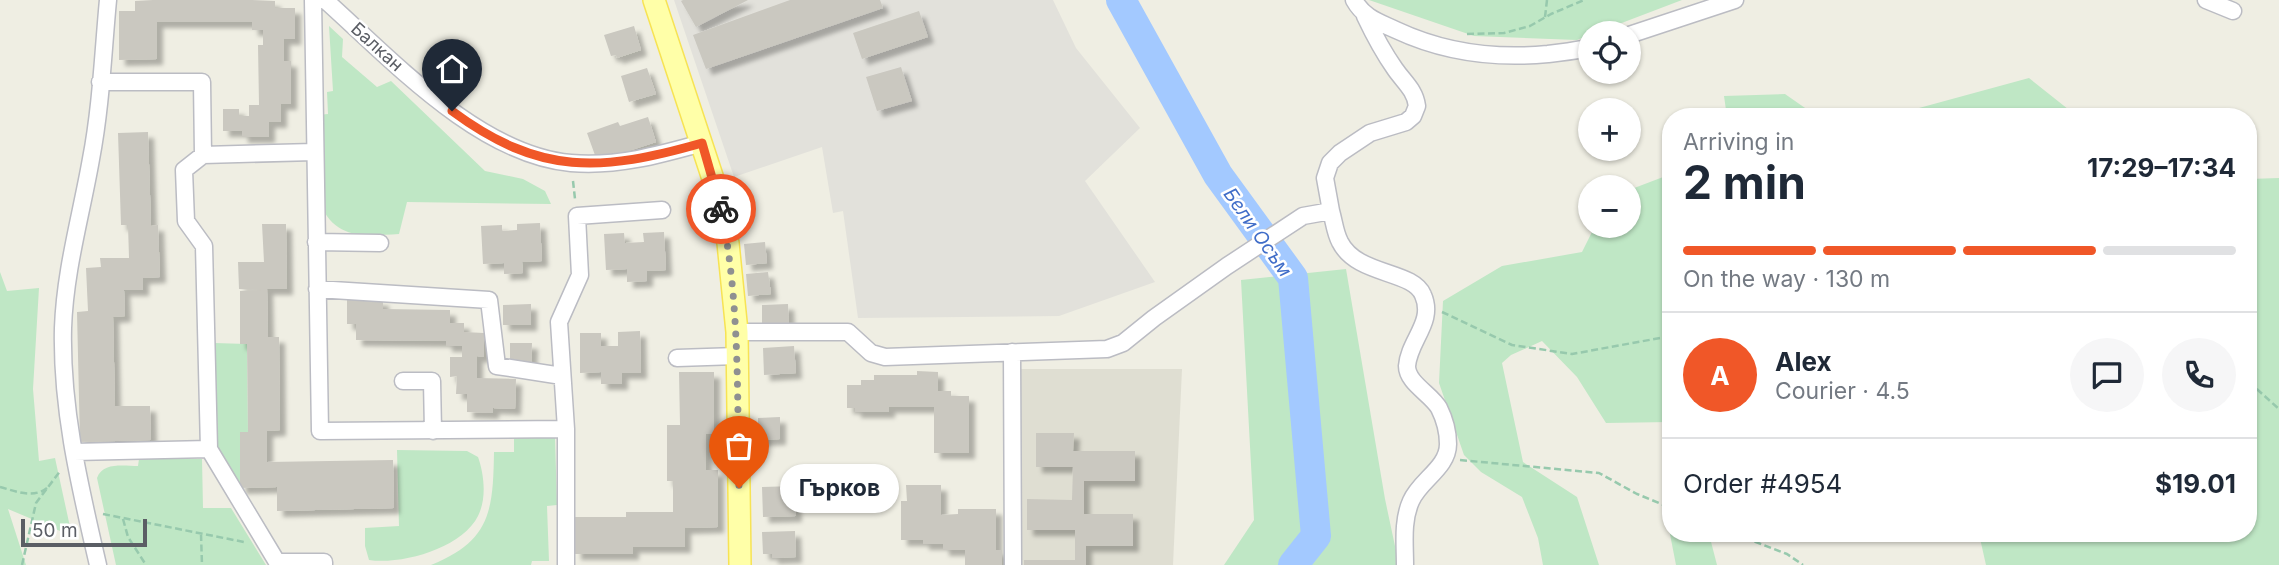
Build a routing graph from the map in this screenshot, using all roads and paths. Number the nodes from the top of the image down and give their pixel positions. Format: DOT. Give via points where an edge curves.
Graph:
graph roads {
  1 [pos="108,0"];
  2 [pos="313,0"];
  3 [pos="325,0"];
  4 [pos="654,0"];
  5 [pos="1354,0"];
  6 [pos="1547,0"];
  7 [pos="1584,0"];
  8 [pos="1735,0"];
  9 [pos="2206,0"];
  10 [pos="2233,11"];
  11 [pos="1366,16"];
  12 [pos="1545,17"];
  13 [pos="1641,31"];
  14 [pos="1458,34"];
  15 [pos="1578,50"];
  16 [pos="100,82"];
  17 [pos="702,143"];
  18 [pos="314,152"];
  19 [pos="203,155"];
  20 [pos="571,163"];
  21 [pos="662,210"];
  22 [pos="1331,211"];
  23 [pos="578,216"];
  24 [pos="316,242"];
  25 [pos="380,243"];
  26 [pos="317,289"];
  27 [pos="1426,305"];
  28 [pos="737,332"];
  29 [pos="1662,338"];
  30 [pos="1012,352"];
  31 [pos="737,356"];
  32 [pos="677,358"];
  33 [pos="562,376"];
  34 [pos="403,380"];
  35 [pos="2257,389"];
  36 [pos="2279,409"];
  37 [pos="566,429"];
  38 [pos="433,431"];
  39 [pos="209,449"];
  40 [pos="74,452"];
  41 [pos="1446,458"];
  42 [pos="78,475"];
  43 [pos="50,485"];
  44 [pos="0,486"];
  45 [pos="1662,505"];
  46 [pos="86,510"];
  47 [pos="122,518"];
  48 [pos="201,534"];
  49 [pos="1756,542"];
  50 [pos="268,547"];
  51 [pos="22,565"];
  52 [pos="98,565"];
  53 [pos="146,565"];
  54 [pos="202,565"];
  55 [pos="324,565"];
  56 [pos="566,565"];
  57 [pos="740,565"];
  58 [pos="1013,565"];
  59 [pos="1405,565"];
  60 [pos="1803,565"];
  1 -- 16 [label="street"];
  2 -- 18 [label="street"];
  3 -- 20 [label="street, Балкан" via="473,126 532,155"];
  4 -- 17 [label="main road"];
  5 -- 11 [label="street"];
  6 -- 12 [label="path"];
  7 -- 12 [label="path"];
  8 -- 13 [label="street"];
  9 -- 10 [label="street"];
  11 -- 15 [label="street" via="1418,40 1467,53 1515,57"];
  11 -- 22 [label="street" via="1376,40 1411,87 1417,106 1406,122 1370,134 1329,163 1325,178"];
  12 -- 14 [label="path" via="1504,33"];
  16 -- 19 [label="street" via="202,82"];
  16 -- 40 [label="street" via="92,156 65,299 63,358"];
  17 -- 20 [label="street, Балкан" via="638,160"];
  17 -- 28 [label="main road" via="728,243"];
  18 -- 19 [label="street"];
  18 -- 24 [label="street"];
  19 -- 39 [label="street" via="184,170 186,220 204,246"];
  20 -- 23 [label="path"];
  21 -- 23 [label="street"];
  22 -- 27 [label="street" via="1339,242 1351,256 1416,285"];
  22 -- 30 [label="street" via="1303,216 1123,343 1107,349"];
  23 -- 33 [label="street" via="580,275 559,322"];
  24 -- 25 [label="street"];
  24 -- 26 [label="street"];
  26 -- 33 [label="street" via="489,300 497,366"];
  26 -- 38 [label="street" via="320,431"];
  27 -- 29 [label="path" via="1512,345 1572,355"];
  27 -- 41 [label="street" via="1426,320 1408,371 1438,407 1447,430"];
  28 -- 30 [label="street" via="848,332 872,353 885,357"];
  28 -- 31 [label="main road"];
  30 -- 58 [label="street"];
  31 -- 32 [label="street"];
  31 -- 57 [label="main road"];
  33 -- 37 [label="street"];
  34 -- 38 [label="street" via="432,380"];
  35 -- 36 [label="path"];
  37 -- 38 [label="street"];
  37 -- 56 [label="street"];
  39 -- 40 [label="street"];
  39 -- 50 [label="street"];
  40 -- 42 [label="street"];
  40 -- 43 [label="path"];
  41 -- 45 [label="path" via="1599,473"];
  41 -- 59 [label="street" via="1411,501 1404,530"];
  42 -- 43 [label="path"];
  42 -- 46 [label="street"];
  43 -- 44 [label="path" via="28,494"];
  43 -- 51 [label="path" via="36,503"];
  46 -- 47 [label="path"];
  46 -- 52 [label="street"];
  47 -- 48 [label="path"];
  47 -- 53 [label="path"];
  48 -- 50 [label="path"];
  48 -- 54 [label="path"];
  49 -- 60 [label="path"];
  50 -- 55 [label="street" via="277,562"];
}
